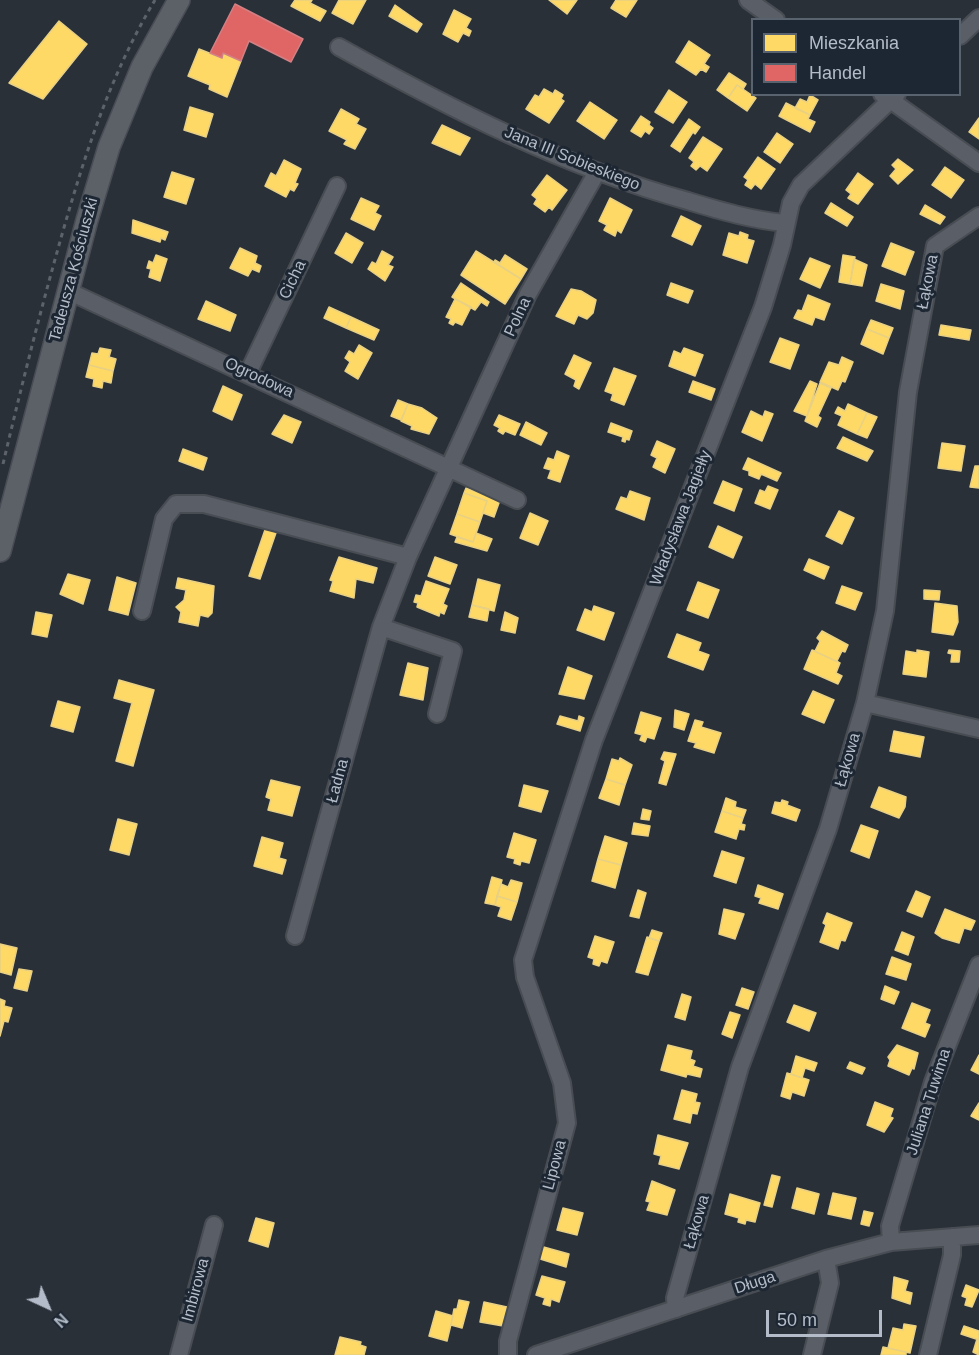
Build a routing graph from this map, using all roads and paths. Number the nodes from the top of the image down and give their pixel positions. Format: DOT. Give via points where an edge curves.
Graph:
graph roads {
  1 [pos="179,0"];
  2 [pos="748,0"];
  3 [pos="773,18"];
  4 [pos="979,18"];
  5 [pos="961,35"];
  6 [pos="339,47"];
  7 [pos="890,97"];
  8 [pos="979,163"];
  9 [pos="597,172"];
  10 [pos="337,186"];
  11 [pos="979,216"];
  12 [pos="785,223"];
  13 [pos="68,291"];
  14 [pos="248,373"];
  15 [pos="450,466"];
  16 [pos="517,500"];
  17 [pos="0,551"];
  18 [pos="408,557"];
  19 [pos="142,611"];
  20 [pos="381,627"];
  21 [pos="865,703"];
  22 [pos="437,714"];
  23 [pos="979,729"];
  24 [pos="295,936"];
  25 [pos="979,965"];
  26 [pos="525,977"];
  27 [pos="214,1225"];
  28 [pos="979,1235"];
  29 [pos="951,1237"];
  30 [pos="891,1242"];
  31 [pos="826,1259"];
  32 [pos="676,1309"];
  33 [pos="561,1351"];
  34 [pos="178,1355"];
  35 [pos="508,1355"];
  36 [pos="536,1355"];
  37 [pos="812,1355"];
  38 [pos="928,1355"];
  1 -- 13 [label="main road, Tadeusza Kościuszki" via="142,67 109,147"];
  2 -- 3 [label="street"];
  4 -- 5 [label="street"];
  6 -- 9 [label="street, Jana III Sobieskiego" via="532,147"];
  7 -- 8 [label="street"];
  7 -- 12 [label="street, Władysława Jagiełły" via="801,185"];
  9 -- 12 [label="street, Jana III Sobieskiego" via="757,221"];
  9 -- 15 [label="street, Polna" via="528,294"];
  10 -- 14 [label="street, Cicha"];
  11 -- 21 [label="street, Łąkowa" via="935,246 908,392 885,611"];
  12 -- 26 [label="street, Władysława Jagiełły" via="763,307 594,740 523,960"];
  13 -- 14 [label="street, Ogrodowa"];
  13 -- 17 [label="main road, Tadeusza Kościuszki"];
  14 -- 15 [label="street, Ogrodowa"];
  15 -- 16 [label="street"];
  15 -- 18 [label="street, Polna"];
  18 -- 19 [label="street" via="204,504 176,504 164,519"];
  18 -- 20 [label="street, Polna"];
  20 -- 22 [label="street" via="453,651"];
  20 -- 24 [label="street, Ładna"];
  21 -- 23 [label="street"];
  21 -- 32 [label="street, Łąkowa" via="828,829 740,1067 675,1298"];
  25 -- 30 [label="street, Juliana Tuwima" via="933,1082 890,1226"];
  26 -- 35 [label="street, Lipowa" via="562,1083 567,1123 508,1341"];
  27 -- 34 [label="street, Imbirowa"];
  28 -- 29 [label="street, Długa"];
  29 -- 30 [label="street, Długa"];
  29 -- 38 [label="street" via="952,1255"];
  30 -- 31 [label="street, Długa"];
  31 -- 32 [label="street, Długa"];
  31 -- 37 [label="street" via="830,1283"];
  32 -- 33 [label="street, Długa"];
  33 -- 36 [label="street, Długa"];
}
